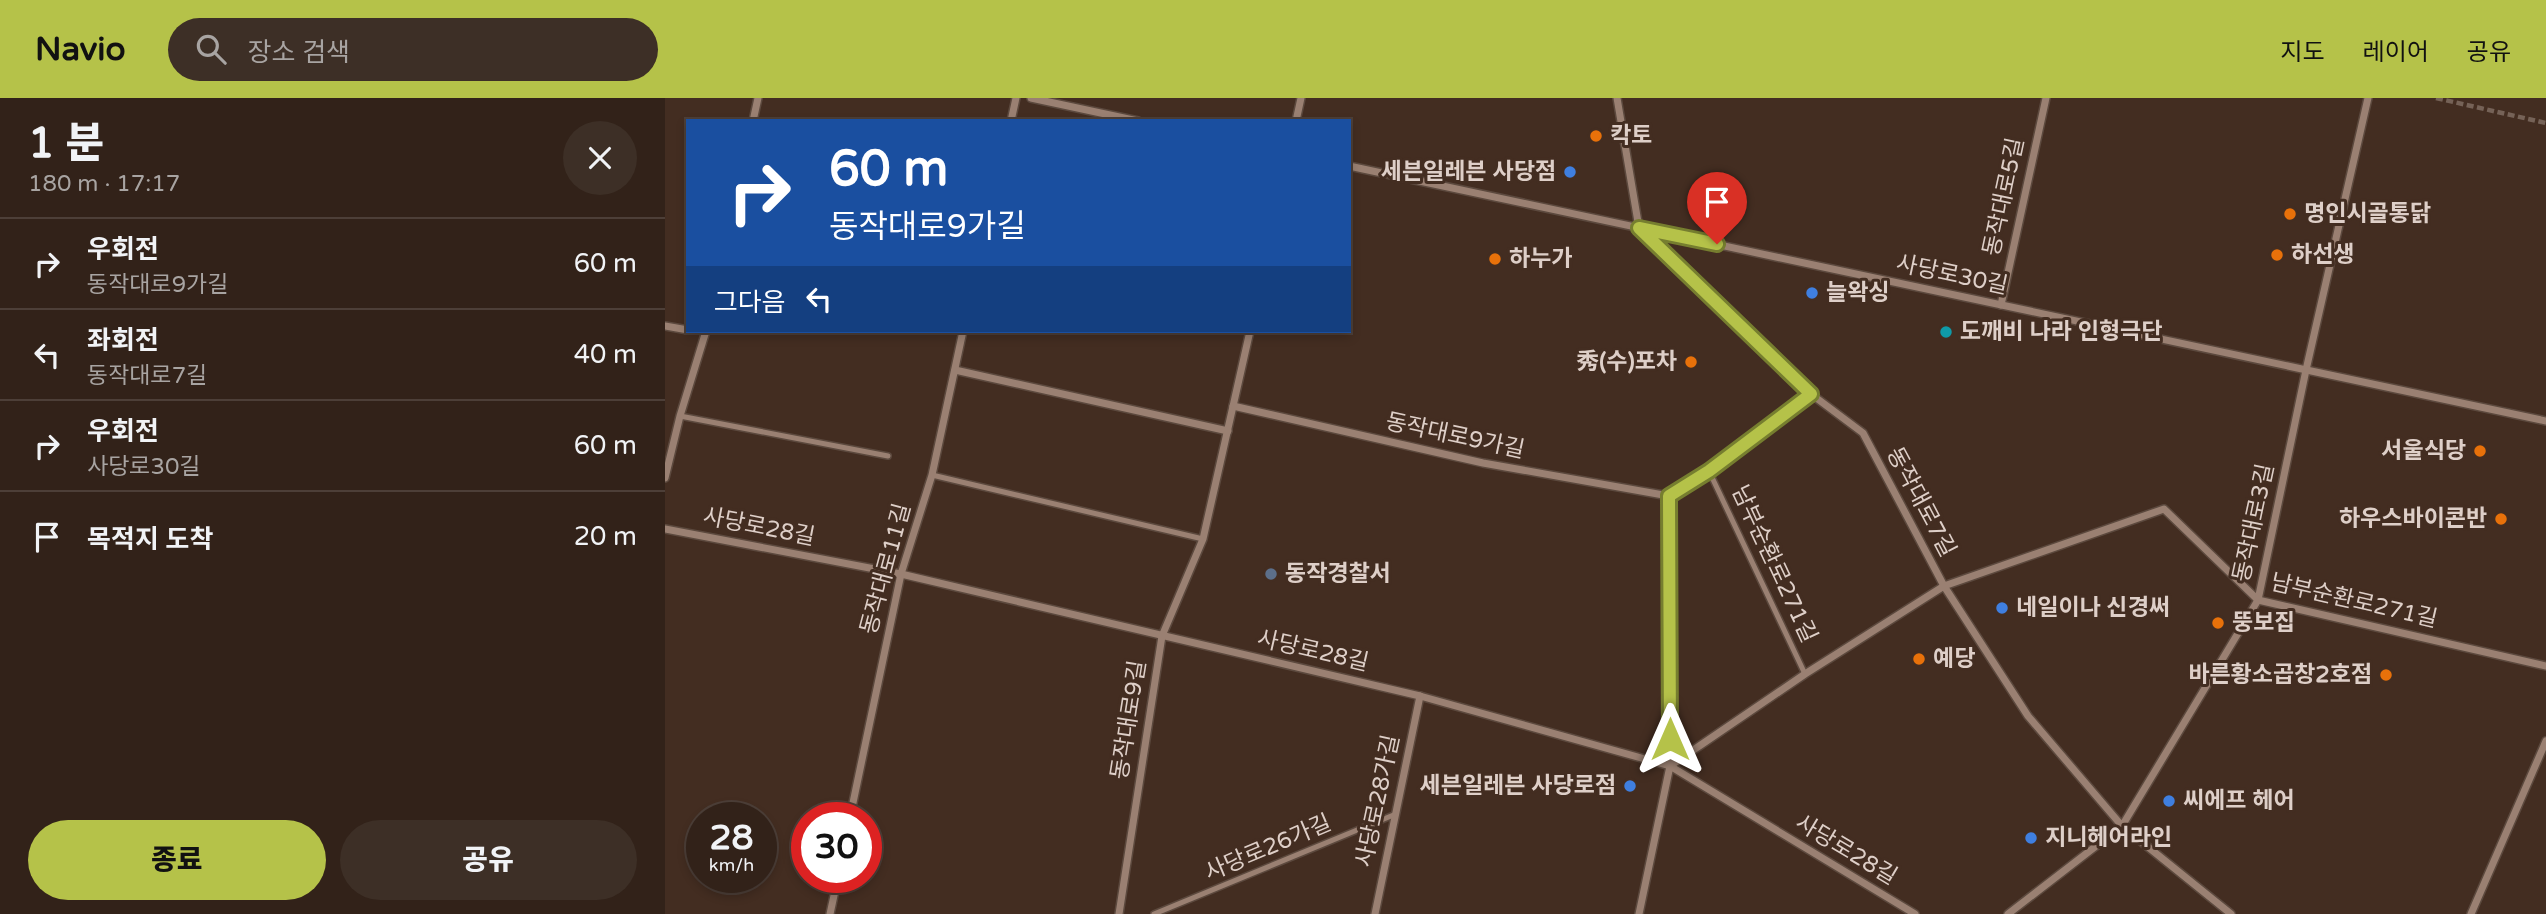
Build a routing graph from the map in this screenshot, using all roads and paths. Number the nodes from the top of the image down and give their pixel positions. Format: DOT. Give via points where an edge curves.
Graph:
graph roads {
  1 [pos="758,98"];
  2 [pos="1016,98"];
  3 [pos="1031,98"];
  4 [pos="1301,98"];
  5 [pos="1618,98"];
  6 [pos="2046,98"];
  7 [pos="2368,98"];
  8 [pos="2436,98"];
  9 [pos="753,119"];
  10 [pos="1011,119"];
  11 [pos="1129,119"];
  12 [pos="1296,119"];
  13 [pos="2546,123"];
  14 [pos="1351,166"];
  15 [pos="1639,228"];
  16 [pos="2001,305"];
  17 [pos="665,326"];
  18 [pos="686,331"];
  19 [pos="706,333"];
  20 [pos="964,333"];
  21 [pos="1250,333"];
  22 [pos="955,370"];
  23 [pos="2306,370"];
  24 [pos="1811,394"];
  25 [pos="1233,406"];
  26 [pos="680,416"];
  27 [pos="2546,421"];
  28 [pos="1228,431"];
  29 [pos="888,456"];
  30 [pos="1709,471"];
  31 [pos="932,475"];
  32 [pos="665,478"];
  33 [pos="1669,496"];
  34 [pos="665,529"];
  35 [pos="1203,539"];
  36 [pos="901,574"];
  37 [pos="1944,586"];
  38 [pos="2258,600"];
  39 [pos="1161,636"];
  40 [pos="2546,666"];
  41 [pos="1805,674"];
  42 [pos="1420,696"];
  43 [pos="2546,741"];
  44 [pos="1670,766"];
  45 [pos="853,802"];
  46 [pos="1396,814"];
  47 [pos="2122,826"];
  48 [pos="835,893"];
  49 [pos="830,914"];
  50 [pos="1119,914"];
  51 [pos="1154,914"];
  52 [pos="1375,914"];
  53 [pos="1639,914"];
  54 [pos="1915,914"];
  55 [pos="2008,914"];
  56 [pos="2231,914"];
  57 [pos="2471,914"];
  1 -- 9 [label="street"];
  2 -- 10 [label="street"];
  3 -- 11 [label="street"];
  4 -- 12 [label="street"];
  5 -- 15 [label="street"];
  6 -- 16 [label="street, 동작대로5길"];
  7 -- 23 [label="street, 동작대로3길"];
  8 -- 13 [label="path"];
  14 -- 15 [label="street, 사당로30길"];
  15 -- 16 [label="street, 사당로30길"];
  15 -- 24 [label="street, 동작대로7길"];
  16 -- 23 [label="street, 사당로30길"];
  17 -- 18 [label="street"];
  19 -- 26 [label="street"];
  20 -- 22 [label="street, 동작대로11길"];
  21 -- 25 [label="street, 동작대로9길"];
  22 -- 28 [label="street"];
  22 -- 31 [label="street, 동작대로11길"];
  23 -- 27 [label="street, 사당로30길"];
  23 -- 38 [label="street, 동작대로3길"];
  24 -- 30 [label="street"];
  24 -- 37 [label="street, 동작대로7길" via="1863,433"];
  25 -- 28 [label="street, 동작대로9길"];
  25 -- 33 [label="street, 동작대로9가길" via="1483,463"];
  26 -- 29 [label="lane"];
  26 -- 32 [label="street"];
  28 -- 35 [label="street, 동작대로9길"];
  30 -- 33 [label="street"];
  30 -- 41 [label="lane, 남부순환로271길"];
  31 -- 35 [label="lane"];
  31 -- 36 [label="street, 동작대로11길"];
  33 -- 44 [label="street"];
  34 -- 36 [label="street, 사당로28길"];
  35 -- 39 [label="street, 동작대로9길"];
  36 -- 39 [label="street, 사당로28길"];
  36 -- 45 [label="street, 동작대로11길"];
  37 -- 38 [label="street, 남부순환로271길" via="2164,509"];
  37 -- 41 [label="street, 남부순환로271길"];
  37 -- 47 [label="street, 동작대로7길" via="2028,716"];
  38 -- 40 [label="street, 남부순환로271길"];
  38 -- 47 [label="street, 동작대로3길"];
  39 -- 42 [label="street, 사당로28길"];
  39 -- 50 [label="street, 동작대로9길"];
  41 -- 44 [label="street, 남부순환로271길"];
  42 -- 44 [label="street, 사당로28길"];
  42 -- 46 [label="street, 사당로28가길"];
  43 -- 57 [label="street"];
  44 -- 53 [label="street"];
  44 -- 54 [label="street, 사당로28길"];
  46 -- 51 [label="lane, 사당로26가길"];
  46 -- 52 [label="street, 사당로28가길"];
  47 -- 55 [label="street, 동작대로3길"];
  47 -- 56 [label="street, 동작대로7길"];
  48 -- 49 [label="street"];
}
